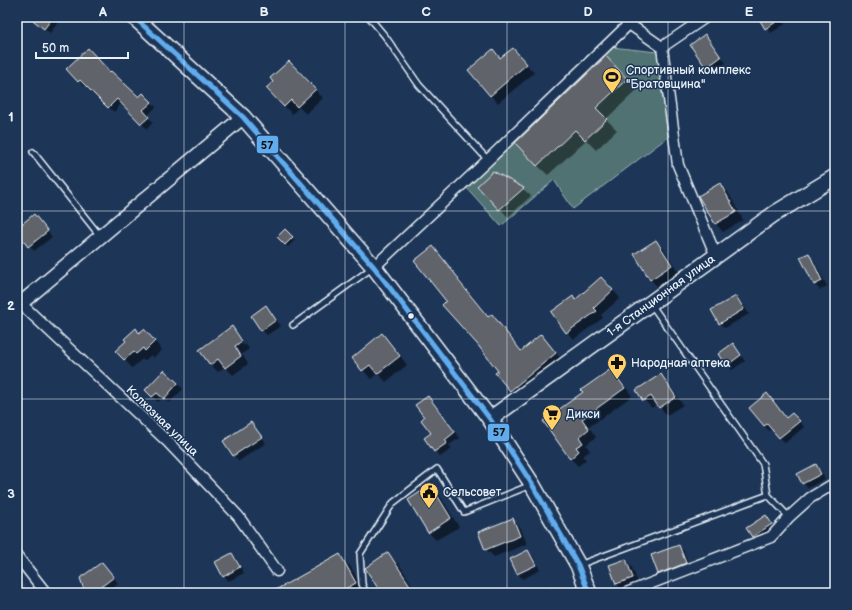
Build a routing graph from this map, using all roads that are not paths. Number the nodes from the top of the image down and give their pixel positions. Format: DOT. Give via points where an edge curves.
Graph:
graph roads {
  1 [pos="134,17"];
  2 [pos="369,17"];
  3 [pos="706,17"];
  4 [pos="628,20"];
  5 [pos="662,47"];
  6 [pos="243,118"];
  7 [pos="33,152"];
  8 [pos="490,161"];
  9 [pos="835,177"];
  10 [pos="101,236"];
  11 [pos="716,256"];
  12 [pos="374,267"];
  13 [pos="18,303"];
  14 [pos="650,303"];
  15 [pos="294,325"];
  16 [pos="490,419"];
  17 [pos="835,483"];
  18 [pos="532,484"];
  19 [pos="768,495"];
  20 [pos="789,516"];
  21 [pos="17,556"];
  22 [pos="578,565"];
  23 [pos="277,571"];
  24 [pos="46,593"];
  25 [pos="366,593"];
  26 [pos="590,593"];
  27 [pos="626,593"];
  1 -- 6 [label="main road"];
  2 -- 8 [label="lane" via="419,85"];
  3 -- 5 [label="street"];
  4 -- 5 [label="street"];
  4 -- 8 [label="street"];
  5 -- 11 [label="street" via="678,165"];
  6 -- 10 [label="street"];
  6 -- 12 [label="main road"];
  7 -- 10 [label="lane"];
  8 -- 12 [label="street"];
  9 -- 11 [label="main road, 1-я Станционная улица" via="774,214"];
  10 -- 13 [label="street"];
  11 -- 14 [label="main road, 1-я Станционная улица"];
  12 -- 15 [label="lane"];
  12 -- 16 [label="main road"];
  13 -- 23 [label="street, Колхозная улица" via="168,442 238,516"];
  14 -- 16 [label="main road, 1-я Станционная улица"];
  14 -- 19 [label="lane" via="764,464"];
  16 -- 18 [label="main road"];
  17 -- 20 [label="street" via="810,498"];
  18 -- 22 [label="main road"];
  18 -- 25 [label="lane" via="464,512 437,469 393,503 360,554 362,584"];
  19 -- 20 [label="lane"];
  19 -- 22 [label="lane"];
  20 -- 27 [label="street" via="771,537"];
  21 -- 24 [label="street"];
  22 -- 26 [label="main road"];
}
